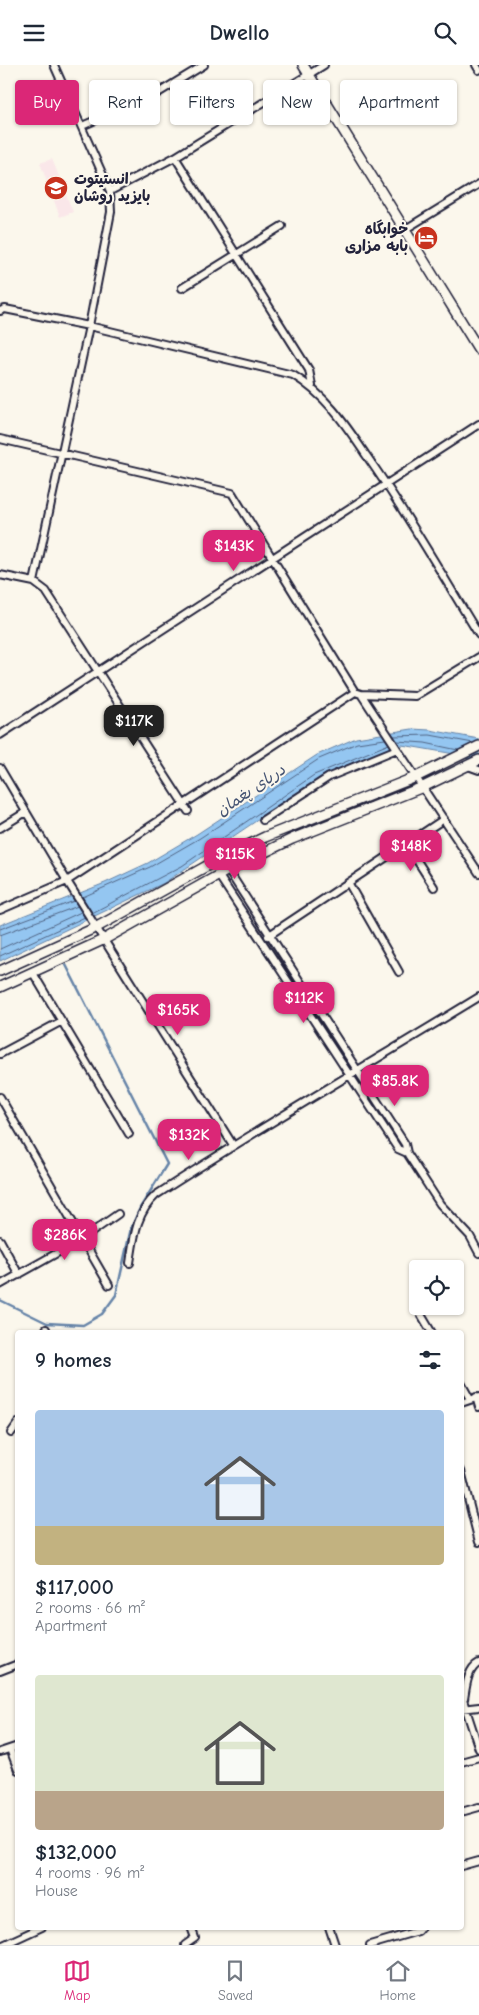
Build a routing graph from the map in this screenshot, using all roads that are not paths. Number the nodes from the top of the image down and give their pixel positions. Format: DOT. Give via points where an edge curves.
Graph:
graph roads {
  1 [pos="54,65"];
  2 [pos="204,65"];
  3 [pos="303,65"];
  4 [pos="324,65"];
  5 [pos="476,65"];
  6 [pos="479,70"];
  7 [pos="309,74"];
  8 [pos="82,126"];
  9 [pos="174,157"];
  10 [pos="479,184"];
  11 [pos="110,191"];
  12 [pos="282,227"];
  13 [pos="404,230"];
  14 [pos="236,254"];
  15 [pos="182,289"];
  16 [pos="0,311"];
  17 [pos="89,326"];
  18 [pos="479,350"];
  19 [pos="312,386"];
  20 [pos="479,424"];
  21 [pos="0,439"];
  22 [pos="60,453"];
  23 [pos="388,485"];
  24 [pos="272,560"];
  25 [pos="0,575"];
  26 [pos="34,583"];
  27 [pos="479,635"];
  28 [pos="479,657"];
  29 [pos="98,671"];
  30 [pos="358,693"];
  31 [pos="0,735"];
  32 [pos="479,746"];
  33 [pos="397,749"];
  34 [pos="479,760"];
  35 [pos="468,766"];
  36 [pos="0,768"];
  37 [pos="479,770"];
  38 [pos="416,777"];
  39 [pos="423,787"];
  40 [pos="183,804"];
  41 [pos="188,811"];
  42 [pos="26,813"];
  43 [pos="444,819"];
  44 [pos="264,821"];
  45 [pos="0,828"];
  46 [pos="407,845"];
  47 [pos="476,863"];
  48 [pos="228,870"];
  49 [pos="479,873"];
  50 [pos="219,876"];
  51 [pos="67,881"];
  52 [pos="350,884"];
  53 [pos="434,887"];
  54 [pos="0,910"];
  55 [pos="97,927"];
  56 [pos="271,935"];
  57 [pos="105,939"];
  58 [pos="262,940"];
  59 [pos="0,971"];
  60 [pos="399,972"];
  61 [pos="33,973"];
  62 [pos="0,987"];
  63 [pos="479,997"];
  64 [pos="62,1021"];
  65 [pos="0,1054"];
  66 [pos="359,1071"];
  67 [pos="351,1076"];
  68 [pos="0,1097"];
  69 [pos="129,1134"];
  70 [pos="233,1145"];
  71 [pos="407,1153"];
  72 [pos="118,1214"];
  73 [pos="82,1239"];
  74 [pos="0,1240"];
  75 [pos="479,1253"];
  76 [pos="130,1263"];
  77 [pos="19,1275"];
  78 [pos="0,1285"];
  79 [pos="109,1285"];
  80 [pos="421,1315"];
  81 [pos="430,1330"];
  82 [pos="464,1386"];
  83 [pos="475,1398"];
  84 [pos="479,1407"];
  85 [pos="15,1427"];
  86 [pos="11,1433"];
  87 [pos="464,1483"];
  88 [pos="469,1503"];
  89 [pos="464,1504"];
  90 [pos="479,1543"];
  91 [pos="479,1663"];
  92 [pos="15,1666"];
  93 [pos="0,1671"];
  94 [pos="464,1698"];
  95 [pos="464,1703"];
  96 [pos="464,1706"];
  97 [pos="479,1707"];
  98 [pos="15,1747"];
  99 [pos="10,1749"];
  100 [pos="479,1749"];
  101 [pos="0,1753"];
  102 [pos="479,1757"];
  103 [pos="464,1761"];
  104 [pos="15,1762"];
  105 [pos="479,1807"];
  106 [pos="464,1811"];
  107 [pos="479,1861"];
  108 [pos="464,1865"];
  109 [pos="36,1930"];
  110 [pos="193,1930"];
  111 [pos="330,1930"];
  112 [pos="419,1930"];
  113 [pos="3,1945"];
  114 [pos="185,1945"];
  115 [pos="335,1945"];
  116 [pos="370,1945"];
  1 -- 8 [label="street"];
  2 -- 8 [label="street" via="158,93"];
  3 -- 7 [label="main road"];
  4 -- 7 [label="street"];
  5 -- 6 [label="street"];
  7 -- 9 [label="street"];
  7 -- 13 [label="main road"];
  8 -- 11 [label="street"];
  9 -- 11 [label="street"];
  9 -- 14 [label="street"];
  10 -- 13 [label="street"];
  11 -- 17 [label="street" via="111,212"];
  12 -- 14 [label="street"];
  13 -- 18 [label="main road"];
  14 -- 15 [label="street"];
  14 -- 19 [label="street" via="309,370"];
  16 -- 17 [label="street" via="5,309"];
  17 -- 19 [label="street" via="293,375"];
  17 -- 22 [label="street"];
  19 -- 23 [label="street" via="331,405"];
  20 -- 23 [label="street"];
  21 -- 22 [label="street"];
  22 -- 24 [label="street" via="232,493"];
  22 -- 26 [label="street"];
  23 -- 24 [label="street"];
  23 -- 27 [label="street"];
  24 -- 29 [label="street"];
  24 -- 30 [label="street"];
  25 -- 26 [label="street"];
  26 -- 29 [label="street" via="46,591"];
  28 -- 30 [label="street" via="415,696"];
  29 -- 31 [label="street"];
  29 -- 40 [label="street"];
  30 -- 33 [label="street"];
  30 -- 40 [label="street"];
  32 -- 38 [label="main road"];
  33 -- 38 [label="street"];
  33 -- 44 [label="street" via="329,777"];
  34 -- 35 [label="main road"];
  35 -- 37 [label="street"];
  35 -- 39 [label="main road"];
  36 -- 42 [label="street"];
  38 -- 39 [label="street"];
  38 -- 55 [label="main road" via="265,837"];
  39 -- 43 [label="street"];
  39 -- 48 [label="main road" via="292,839"];
  40 -- 41 [label="street"];
  40 -- 51 [label="street"];
  42 -- 45 [label="street"];
  42 -- 51 [label="street"];
  43 -- 46 [label="street"];
  43 -- 47 [label="street"];
  46 -- 52 [label="street"];
  46 -- 53 [label="street"];
  47 -- 49 [label="street"];
  48 -- 50 [label="main road"];
  48 -- 56 [label="street"];
  50 -- 57 [label="main road"];
  50 -- 58 [label="street"];
  51 -- 54 [label="street"];
  51 -- 55 [label="street"];
  52 -- 56 [label="street"];
  52 -- 60 [label="street"];
  55 -- 57 [label="street"];
  55 -- 59 [label="main road"];
  56 -- 58 [label="street"];
  56 -- 66 [label="street"];
  57 -- 61 [label="main road"];
  57 -- 70 [label="street"];
  58 -- 67 [label="street"];
  61 -- 62 [label="main road"];
  61 -- 64 [label="street"];
  63 -- 66 [label="street"];
  64 -- 65 [label="street"];
  64 -- 69 [label="street"];
  66 -- 67 [label="street"];
  66 -- 71 [label="street" via="405,1144"];
  67 -- 70 [label="street"];
  67 -- 71 [label="street" via="398,1149"];
  68 -- 73 [label="street"];
  70 -- 76 [label="street" via="147,1203 135,1228"];
  71 -- 75 [label="street" via="440,1204 470,1236"];
  72 -- 73 [label="street"];
  73 -- 77 [label="street"];
  73 -- 79 [label="street"];
  74 -- 77 [label="street"];
  77 -- 78 [label="street"];
  80 -- 81 [label="street"];
  82 -- 83 [label="street"];
  83 -- 84 [label="street"];
  85 -- 86 [label="street"];
  87 -- 88 [label="street"];
  88 -- 89 [label="street"];
  88 -- 90 [label="street"];
  91 -- 94 [label="street" via="469,1674"];
  92 -- 93 [label="street"];
  95 -- 97 [label="street"];
  96 -- 100 [label="street"];
  98 -- 99 [label="street"];
  99 -- 101 [label="street"];
  99 -- 104 [label="street"];
  102 -- 103 [label="street"];
  105 -- 106 [label="street"];
  107 -- 108 [label="street"];
  109 -- 113 [label="street"];
  110 -- 114 [label="street" via="195,1939"];
  111 -- 115 [label="street"];
  112 -- 116 [label="street"];
}
